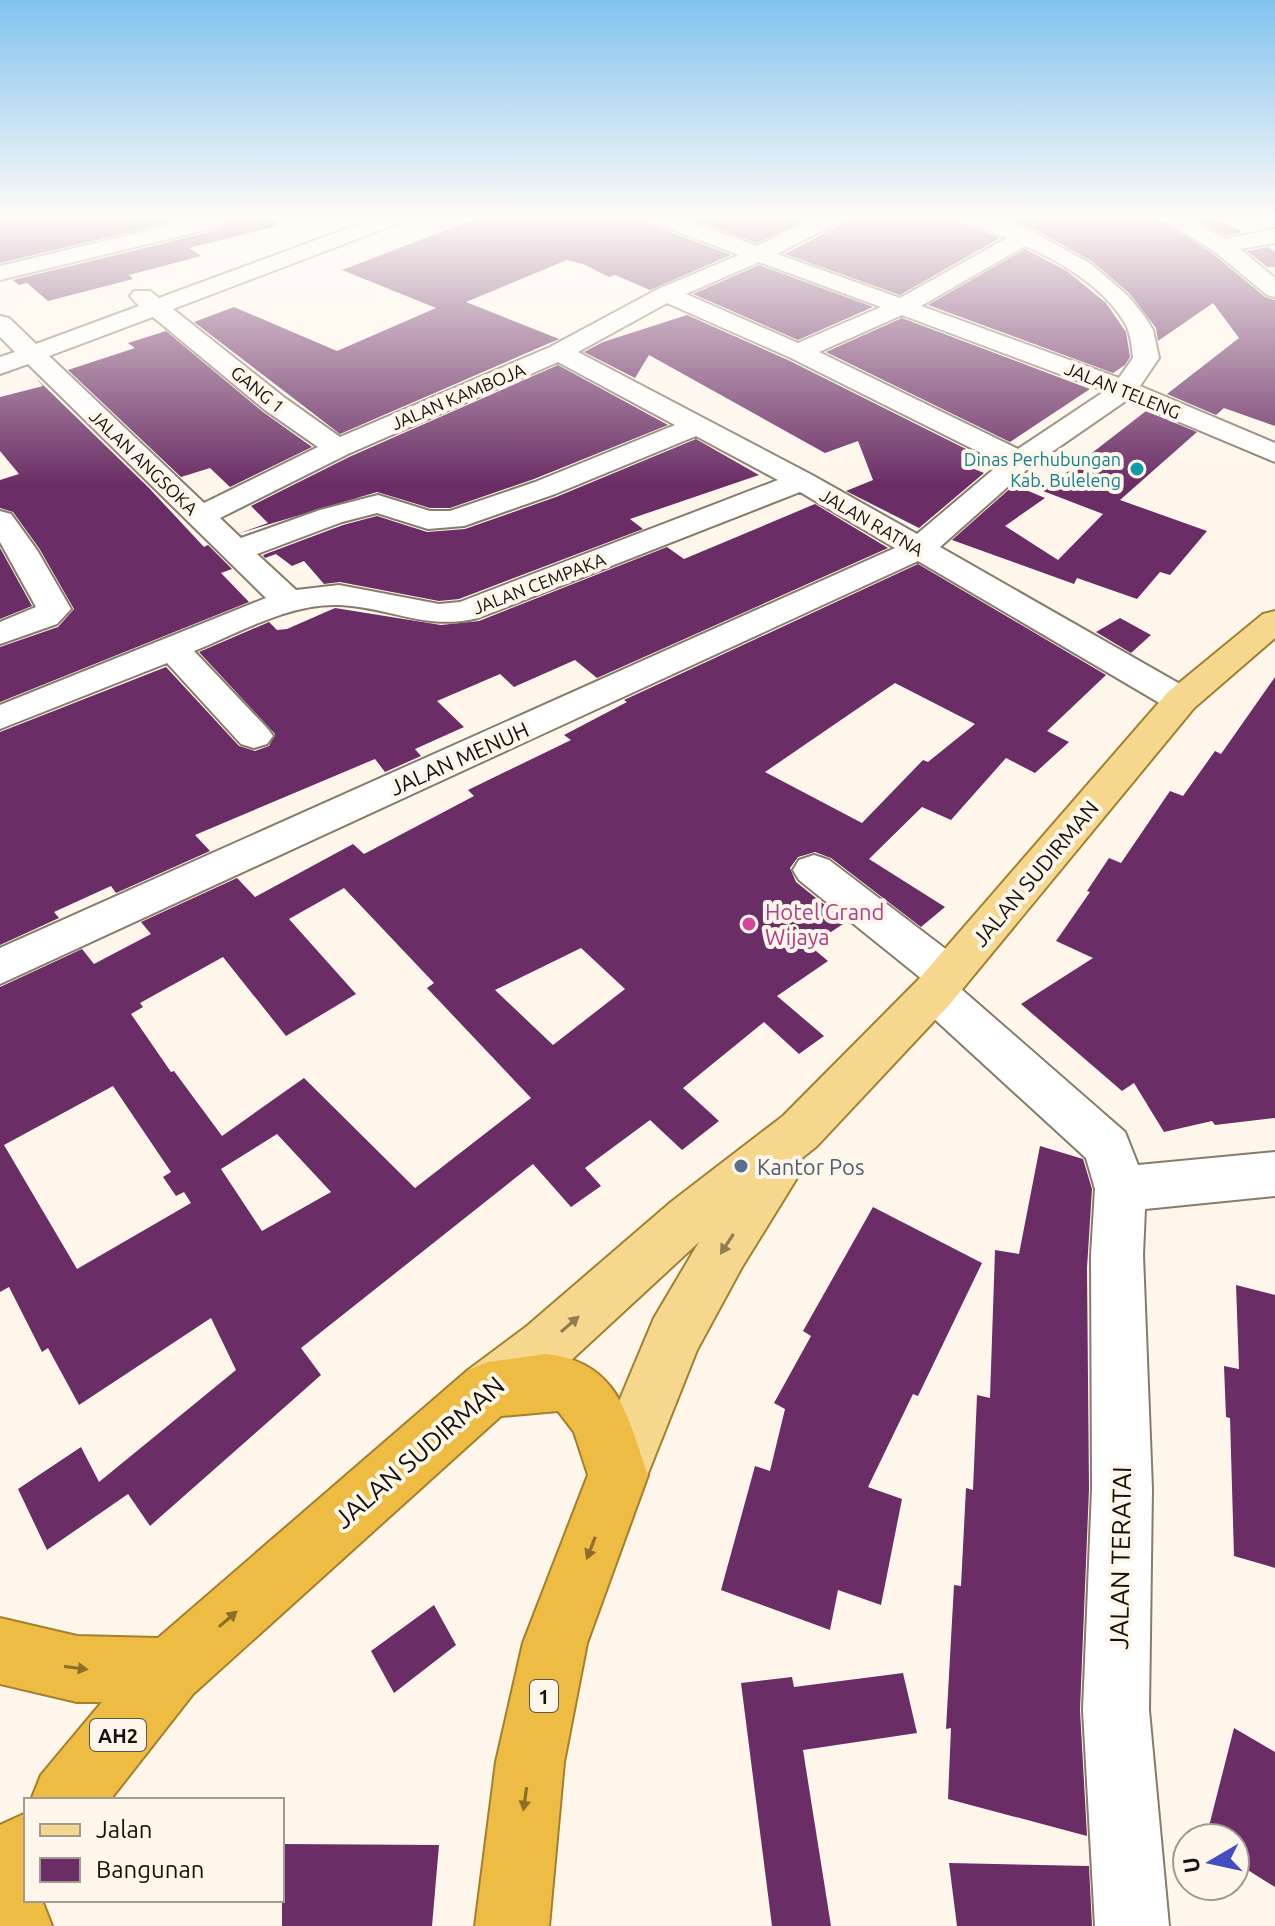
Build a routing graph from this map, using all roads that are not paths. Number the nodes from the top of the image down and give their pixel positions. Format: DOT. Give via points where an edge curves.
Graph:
graph roads {
  1 [pos="133,306"];
  2 [pos="155,306"];
  3 [pos="644,306"];
  4 [pos="693,306"];
  5 [pos="904,306"];
  6 [pos="1121,306"];
  7 [pos="13,342"];
  8 [pos="559,352"];
  9 [pos="798,352"];
  10 [pos="0,366"];
  11 [pos="1125,389"];
  12 [pos="698,425"];
  13 [pos="338,448"];
  14 [pos="1275,453"];
  15 [pos="1020,461"];
  16 [pos="802,481"];
  17 [pos="199,517"];
  18 [pos="0,520"];
  19 [pos="919,549"];
  20 [pos="235,551"];
  21 [pos="288,601"];
  22 [pos="1275,621"];
  23 [pos="0,634"];
  24 [pos="172,648"];
  25 [pos="1181,700"];
  26 [pos="0,718"];
  27 [pos="254,736"];
  28 [pos="814,870"];
  29 [pos="0,967"];
  30 [pos="941,984"];
  31 [pos="800,1131"];
  32 [pos="1275,1174"];
  33 [pos="1120,1189"];
  34 [pos="488,1390"];
  35 [pos="618,1475"];
  36 [pos="0,1651"];
  37 [pos="170,1671"];
  38 [pos="68,1798"];
  39 [pos="24,1852"];
  40 [pos="0,1882"];
  41 [pos="15,1926"];
  42 [pos="512,1926"];
  43 [pos="1132,1926"];
  1 -- 7 [label="street"];
  2 -- 13 [label="street, GANG 1"];
  3 -- 8 [label="street, JALAN KAMBOJA"];
  4 -- 9 [label="street"];
  5 -- 9 [label="street"];
  5 -- 11 [label="street, JALAN TELENG"];
  6 -- 11 [label="street" via="1138,324 1146,358"];
  7 -- 10 [label="street"];
  7 -- 17 [label="street, JALAN ANGSOKA"];
  8 -- 12 [label="street, JALAN RATNA"];
  8 -- 13 [label="street, JALAN KAMBOJA"];
  9 -- 15 [label="street"];
  11 -- 14 [label="street, JALAN TELENG"];
  11 -- 15 [label="street, JALAN MENUH"];
  12 -- 16 [label="street, JALAN RATNA"];
  12 -- 20 [label="street" via="453,520 428,520 389,505 373,505"];
  13 -- 17 [label="street, JALAN KAMBOJA"];
  15 -- 19 [label="street, JALAN MENUH"];
  16 -- 19 [label="street, JALAN RATNA"];
  16 -- 21 [label="street, JALAN CEMPAKA" via="466,611 439,614 339,595"];
  17 -- 20 [label="street, JALAN ANGSOKA"];
  18 -- 23 [label="street" via="54,609"];
  19 -- 25 [label="street, JALAN RATNA"];
  19 -- 29 [label="street, JALAN MENUH"];
  20 -- 21 [label="street, JALAN ANGSOKA"];
  21 -- 24 [label="street, JALAN CEMPAKA"];
  22 -- 25 [label="main road, JALAN SUDIRMAN"];
  24 -- 26 [label="street, JALAN CEMPAKA"];
  24 -- 27 [label="street"];
  25 -- 30 [label="main road, JALAN SUDIRMAN"];
  28 -- 30 [label="street, JALAN TERATAI"];
  30 -- 31 [label="main road, JALAN SUDIRMAN"];
  30 -- 33 [label="street, JALAN TERATAI" via="1107,1147"];
  34 -- 31 [label="main road, JALAN SUDIRMAN, one-way"];
  31 -- 35 [label="main road, JALAN SUDIRMAN, one-way" via="674,1337"];
  32 -- 33 [label="street"];
  33 -- 43 [label="street, JALAN TERATAI" via="1122,1489 1116,1710"];
  34 -- 35 [label="highway" via="546,1382 577,1390 598,1416"];
  37 -- 34 [label="highway, JALAN SUDIRMAN, one-way"];
  35 -- 42 [label="highway, JALAN SUDIRMAN / 1, one-way" via="555,1643 530,1762"];
  36 -- 37 [label="highway, one-way" via="77,1669"];
  37 -- 38 [label="highway, JALAN SUDIRMAN / AH2"];
  39 -- 40 [label="highway"];
  40 -- 41 [label="highway"];
}
